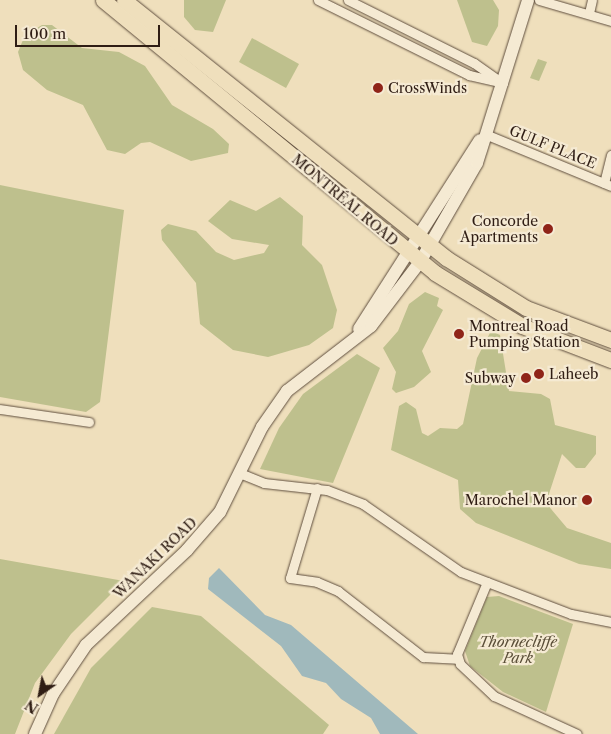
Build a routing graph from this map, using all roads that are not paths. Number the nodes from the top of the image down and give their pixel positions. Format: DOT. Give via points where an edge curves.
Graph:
graph roads {
  1 [pos="103,0"];
  2 [pos="124,0"];
  3 [pos="134,0"];
  4 [pos="318,0"];
  5 [pos="348,0"];
  6 [pos="528,0"];
  7 [pos="539,0"];
  8 [pos="592,0"];
  9 [pos="589,13"];
  10 [pos="611,21"];
  11 [pos="152,23"];
  12 [pos="504,83"];
  13 [pos="485,134"];
  14 [pos="611,155"];
  15 [pos="608,185"];
  16 [pos="425,243"];
  17 [pos="415,258"];
  18 [pos="569,326"];
  19 [pos="611,340"];
  20 [pos="562,344"];
  21 [pos="611,360"];
  22 [pos="0,409"];
  23 [pos="88,422"];
  24 [pos="242,474"];
  25 [pos="317,488"];
  26 [pos="487,582"];
  27 [pos="611,622"];
  28 [pos="457,659"];
  29 [pos="35,734"];
  30 [pos="578,734"];
  1 -- 17 [label="main road, MONTRÉAL ROAD"];
  2 -- 11 [label="main road, MONTRÉAL ROAD"];
  3 -- 11 [label="main road"];
  4 -- 12 [label="street" via="469,75 491,84"];
  5 -- 12 [label="street" via="474,63"];
  6 -- 12 [label="street, WANAKI ROAD"];
  7 -- 9 [label="street"];
  8 -- 9 [label="street"];
  9 -- 10 [label="street"];
  11 -- 16 [label="main road, MONTRÉAL ROAD"];
  12 -- 13 [label="street, WANAKI ROAD"];
  13 -- 15 [label="street, GULF PLACE"];
  13 -- 16 [label="street, WANAKI ROAD"];
  14 -- 15 [label="street"];
  16 -- 17 [label="street, WANAKI ROAD"];
  16 -- 18 [label="main road, MONTRÉAL ROAD" via="510,300"];
  17 -- 20 [label="main road, MONTRÉAL ROAD" via="502,315"];
  17 -- 24 [label="street, WANAKI ROAD" via="353,338 287,391 262,427"];
  18 -- 19 [label="main road, MONTRÉAL ROAD"];
  18 -- 20 [label="main road"];
  20 -- 21 [label="main road, MONTRÉAL ROAD"];
  22 -- 23 [label="street"];
  24 -- 25 [label="street" via="264,483"];
  24 -- 29 [label="street, WANAKI ROAD" via="197,540 86,645 53,694"];
  25 -- 26 [label="street" via="376,509 442,562"];
  25 -- 28 [label="street" via="290,578 317,582 345,596 423,657"];
  26 -- 27 [label="street" via="571,614"];
  26 -- 28 [label="street"];
  28 -- 30 [label="street" via="494,696"];
}
